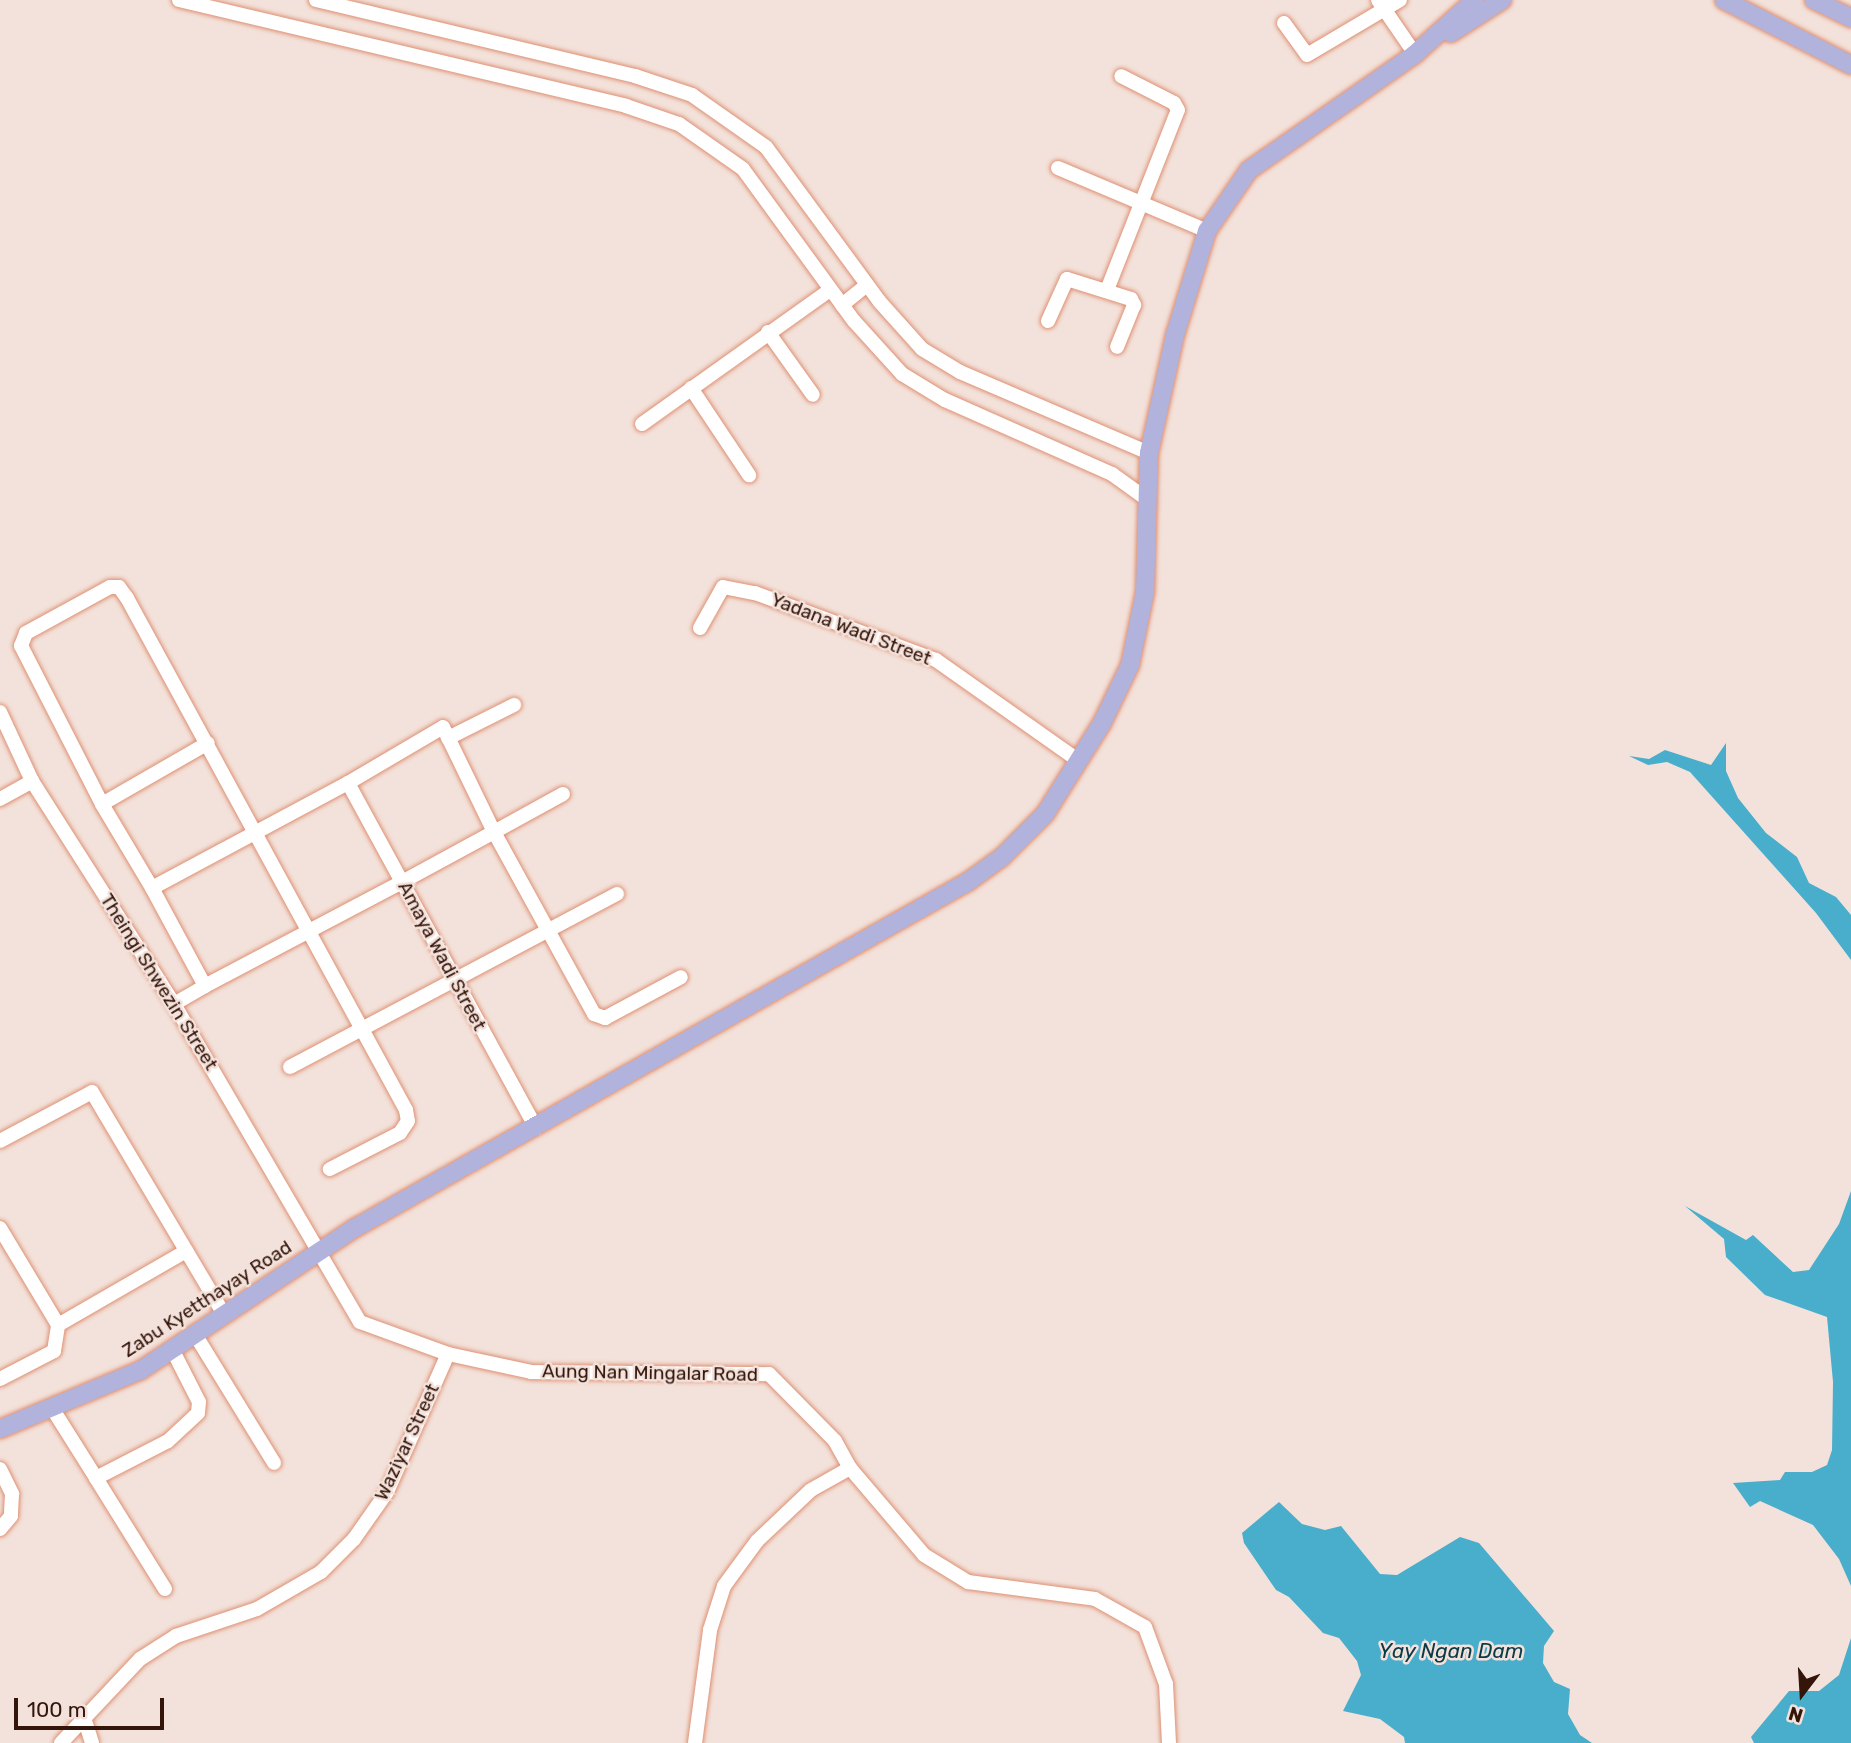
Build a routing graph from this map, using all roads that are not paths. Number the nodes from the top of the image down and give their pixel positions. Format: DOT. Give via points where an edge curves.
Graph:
graph roads {
  1 [pos="180,0"];
  2 [pos="316,0"];
  3 [pos="1400,0"];
  4 [pos="1475,0"];
  5 [pos="1502,0"];
  6 [pos="1724,0"];
  7 [pos="1814,0"];
  8 [pos="1381,5"];
  9 [pos="1851,18"];
  10 [pos="1284,23"];
  11 [pos="1418,51"];
  12 [pos="1851,65"];
  13 [pos="1121,76"];
  14 [pos="1058,168"];
  15 [pos="1142,203"];
  16 [pos="1207,231"];
  17 [pos="867,285"];
  18 [pos="830,290"];
  19 [pos="1107,290"];
  20 [pos="842,305"];
  21 [pos="1048,321"];
  22 [pos="768,332"];
  23 [pos="1117,347"];
  24 [pos="691,388"];
  25 [pos="813,395"];
  26 [pos="642,424"];
  27 [pos="1149,453"];
  28 [pos="749,474"];
  29 [pos="1147,500"];
  30 [pos="700,628"];
  31 [pos="514,705"];
  32 [pos="0,712"];
  33 [pos="448,738"];
  34 [pos="208,743"];
  35 [pos="1079,761"];
  36 [pos="32,781"];
  37 [pos="348,783"];
  38 [pos="563,794"];
  39 [pos="0,799"];
  40 [pos="102,803"];
  41 [pos="257,830"];
  42 [pos="494,832"];
  43 [pos="402,882"];
  44 [pos="152,888"];
  45 [pos="617,894"];
  46 [pos="311,930"];
  47 [pos="549,932"];
  48 [pos="681,977"];
  49 [pos="455,982"];
  50 [pos="205,986"];
  51 [pos="174,1004"];
  52 [pos="365,1029"];
  53 [pos="290,1067"];
  54 [pos="536,1128"];
  55 [pos="0,1141"];
  56 [pos="330,1169"];
  57 [pos="0,1228"];
  58 [pos="186,1251"];
  59 [pos="319,1252"];
  60 [pos="223,1313"];
  61 [pos="58,1325"];
  62 [pos="196,1336"];
  63 [pos="173,1351"];
  64 [pos="448,1354"];
  65 [pos="0,1379"];
  66 [pos="52,1408"];
  67 [pos="0,1429"];
  68 [pos="274,1463"];
  69 [pos="850,1468"];
  70 [pos="0,1469"];
  71 [pos="96,1478"];
  72 [pos="0,1529"];
  73 [pos="165,1589"];
  74 [pos="83,1718"];
  75 [pos="61,1743"];
  76 [pos="92,1743"];
  77 [pos="695,1743"];
  78 [pos="1169,1743"];
  1 -- 18 [label="street" via="626,106 678,124 743,169"];
  2 -- 17 [label="street" via="635,76 692,95 766,147"];
  3 -- 8 [label="street"];
  4 -- 11 [label="main road"];
  5 -- 11 [label="main road"];
  6 -- 12 [label="main road"];
  7 -- 9 [label="main road"];
  8 -- 10 [label="street" via="1307,55"];
  8 -- 11 [label="street"];
  11 -- 16 [label="main road, Zabu Kyetthayay Road" via="1249,170"];
  13 -- 15 [label="street" via="1178,110"];
  14 -- 15 [label="street"];
  15 -- 16 [label="street"];
  15 -- 19 [label="street"];
  16 -- 27 [label="main road, Zabu Kyetthayay Road" via="1175,335"];
  17 -- 20 [label="street"];
  17 -- 27 [label="street" via="922,349 960,372"];
  18 -- 20 [label="street"];
  18 -- 22 [label="street"];
  19 -- 21 [label="street" via="1067,279"];
  19 -- 23 [label="street" via="1133,301"];
  20 -- 29 [label="street" via="902,374 945,400 1112,474"];
  22 -- 24 [label="street"];
  22 -- 25 [label="street"];
  24 -- 26 [label="street"];
  24 -- 28 [label="street"];
  27 -- 29 [label="main road, Zabu Kyetthayay Road"];
  29 -- 35 [label="main road, Zabu Kyetthayay Road" via="1146,592 1136,645"];
  30 -- 35 [label="street, Yadana Wadi Street" via="723,587 755,593 936,660"];
  31 -- 33 [label="street"];
  32 -- 36 [label="street, Theingi Shwezin Street"];
  33 -- 37 [label="street" via="443,727"];
  33 -- 42 [label="street"];
  34 -- 40 [label="street"];
  34 -- 40 [label="street" via="119,587 110,587 26,633 21,646 31,672"];
  34 -- 41 [label="street"];
  35 -- 54 [label="main road, Zabu Kyetthayay Road" via="1045,814 969,881"];
  36 -- 39 [label="street"];
  36 -- 51 [label="street, Theingi Shwezin Street"];
  37 -- 41 [label="street"];
  37 -- 43 [label="street, Amaya Wadi Street"];
  38 -- 42 [label="street"];
  40 -- 44 [label="street"];
  41 -- 44 [label="street"];
  41 -- 46 [label="street"];
  42 -- 43 [label="street"];
  42 -- 47 [label="street"];
  43 -- 46 [label="street"];
  43 -- 49 [label="street, Amaya Wadi Street"];
  44 -- 50 [label="street"];
  45 -- 47 [label="street"];
  46 -- 50 [label="street"];
  46 -- 52 [label="street"];
  47 -- 48 [label="street" via="599,1017"];
  47 -- 49 [label="street"];
  49 -- 52 [label="street"];
  49 -- 54 [label="street, Amaya Wadi Street"];
  50 -- 51 [label="street"];
  51 -- 59 [label="street, Theingi Shwezin Street"];
  52 -- 53 [label="street"];
  52 -- 56 [label="street" via="407,1110 408,1121 400,1133"];
  54 -- 59 [label="main road, Zabu Kyetthayay Road"];
  55 -- 58 [label="street" via="92,1092"];
  57 -- 61 [label="street"];
  58 -- 60 [label="street"];
  58 -- 61 [label="street"];
  59 -- 60 [label="main road, Zabu Kyetthayay Road"];
  59 -- 64 [label="street, Aung Nan Mingalar Road" via="360,1322"];
  60 -- 62 [label="main road, Zabu Kyetthayay Road"];
  61 -- 65 [label="street" via="54,1351"];
  62 -- 63 [label="main road, Zabu Kyetthayay Road"];
  62 -- 68 [label="street"];
  63 -- 66 [label="main road, Zabu Kyetthayay Road" via="141,1370"];
  63 -- 71 [label="street" via="199,1402 198,1413 168,1441"];
  64 -- 69 [label="street, Aung Nan Mingalar Road" via="531,1372 769,1374 835,1441"];
  64 -- 74 [label="street, Waziyar Street" via="387,1492 354,1539 321,1572 257,1609 176,1636 140,1659"];
  66 -- 67 [label="main road, Zabu Kyetthayay Road"];
  66 -- 71 [label="street"];
  69 -- 77 [label="street" via="811,1490 757,1541 724,1586 710,1630"];
  69 -- 78 [label="street, Aung Nan Mingalar Road" via="924,1555 968,1582 1095,1599 1144,1627 1166,1684"];
  70 -- 72 [label="street" via="12,1494 11,1517"];
  71 -- 73 [label="street"];
  74 -- 75 [label="street, Waziyar Street"];
  74 -- 76 [label="street"];
}
